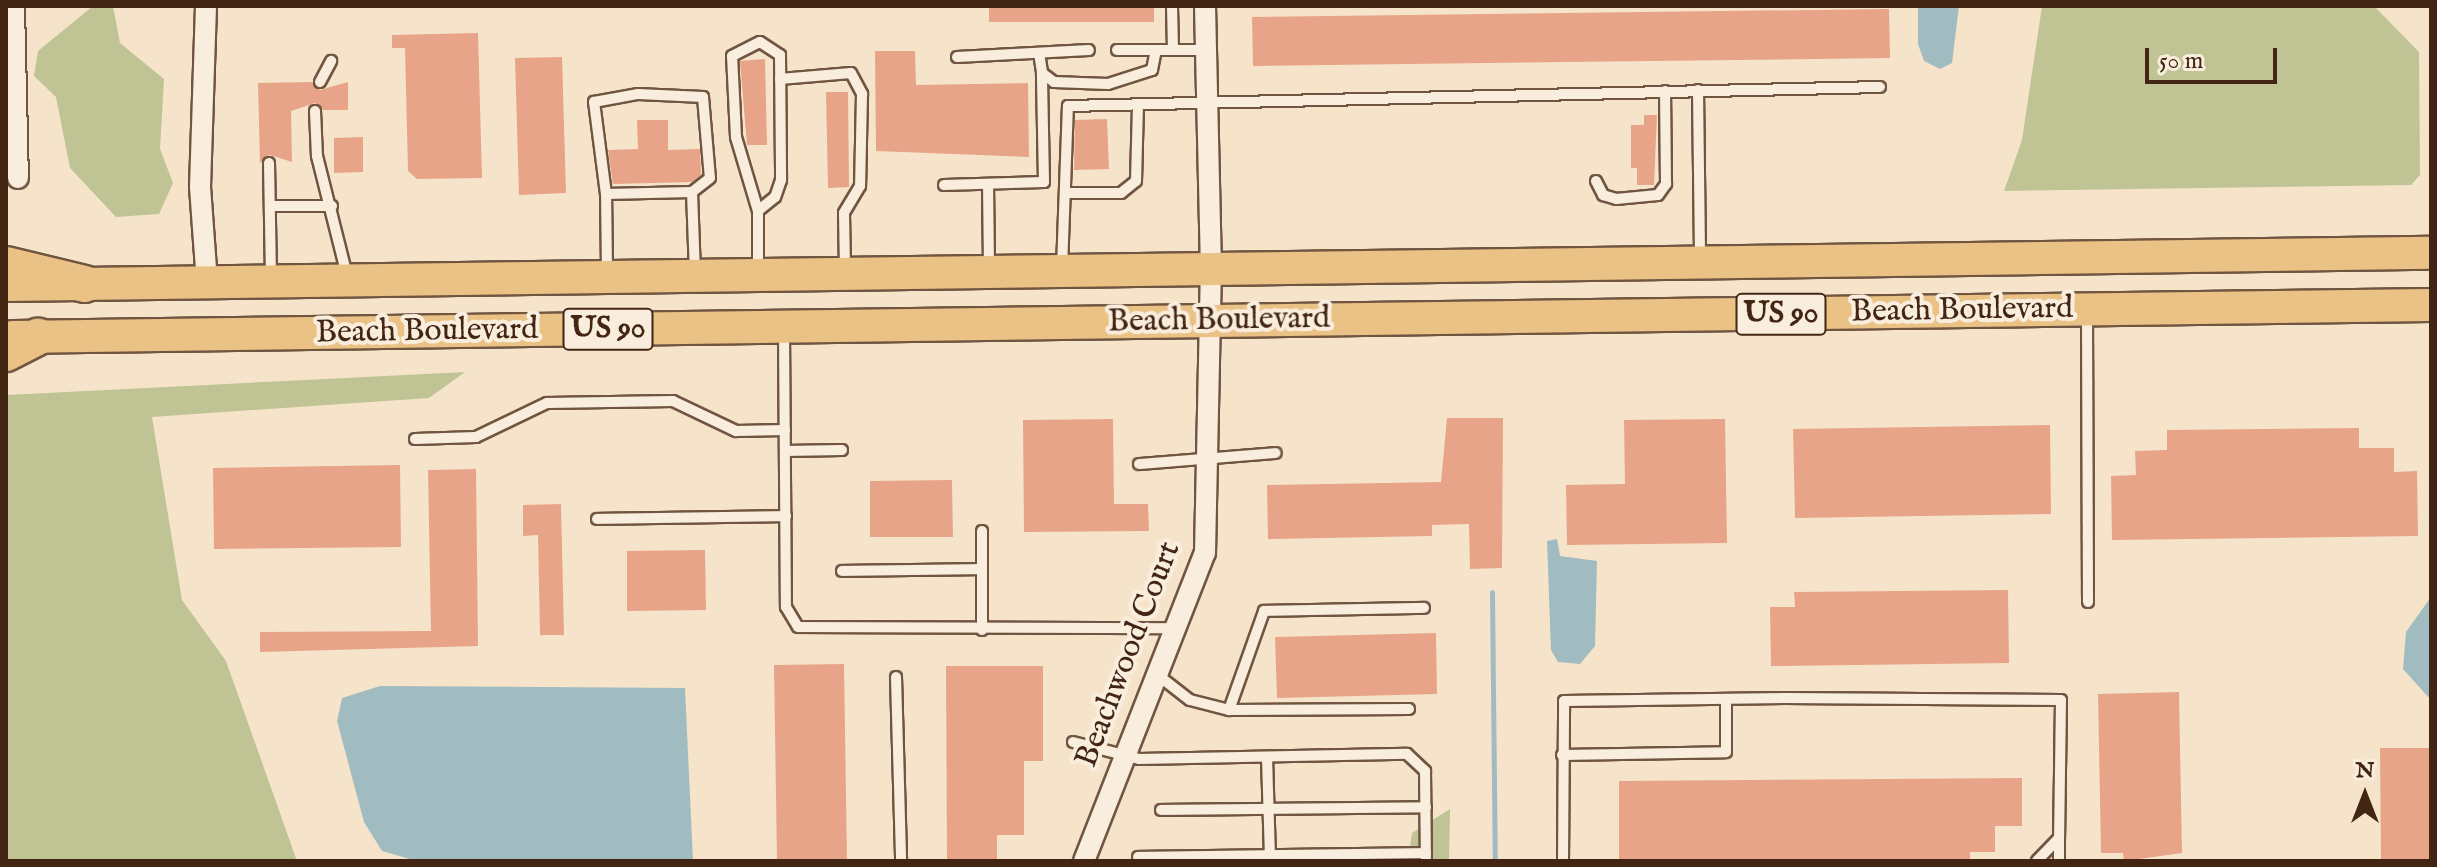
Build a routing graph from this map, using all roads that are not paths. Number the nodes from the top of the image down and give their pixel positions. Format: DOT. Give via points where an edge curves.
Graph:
graph roads {
  1 [pos="14,6"];
  2 [pos="206,6"];
  3 [pos="1172,6"];
  4 [pos="1205,6"];
  5 [pos="1089,50"];
  6 [pos="1117,50"];
  7 [pos="1156,50"];
  8 [pos="1173,50"];
  9 [pos="1206,50"];
  10 [pos="1039,53"];
  11 [pos="957,57"];
  12 [pos="331,61"];
  13 [pos="1042,73"];
  14 [pos="780,79"];
  15 [pos="320,82"];
  16 [pos="1880,87"];
  17 [pos="1698,90"];
  18 [pos="1665,91"];
  19 [pos="1207,99"];
  20 [pos="1138,104"];
  21 [pos="315,111"];
  22 [pos="269,163"];
  23 [pos="18,178"];
  24 [pos="1596,181"];
  25 [pos="988,184"];
  26 [pos="944,185"];
  27 [pos="692,192"];
  28 [pos="1068,193"];
  29 [pos="606,194"];
  30 [pos="270,206"];
  31 [pos="332,206"];
  32 [pos="758,211"];
  33 [pos="2431,253"];
  34 [pos="1700,263"];
  35 [pos="6,265"];
  36 [pos="1211,270"];
  37 [pos="1062,271"];
  38 [pos="989,273"];
  39 [pos="845,274"];
  40 [pos="758,275"];
  41 [pos="696,276"];
  42 [pos="607,277"];
  43 [pos="271,281"];
  44 [pos="348,281"];
  45 [pos="207,282"];
  46 [pos="85,284"];
  47 [pos="6,285"];
  48 [pos="2431,305"];
  49 [pos="2087,310"];
  50 [pos="1209,321"];
  51 [pos="784,327"];
  52 [pos="22,337"];
  53 [pos="6,353"];
  54 [pos="785,430"];
  55 [pos="415,439"];
  56 [pos="842,450"];
  57 [pos="785,451"];
  58 [pos="1207,453"];
  59 [pos="1276,453"];
  60 [pos="1139,464"];
  61 [pos="786,516"];
  62 [pos="597,519"];
  63 [pos="982,531"];
  64 [pos="982,569"];
  65 [pos="842,571"];
  66 [pos="2088,602"];
  67 [pos="1424,608"];
  68 [pos="1177,628"];
  69 [pos="982,630"];
  70 [pos="1159,676"];
  71 [pos="896,677"];
  72 [pos="1726,699"];
  73 [pos="1409,709"];
  74 [pos="1229,710"];
  75 [pos="1073,742"];
  76 [pos="1562,755"];
  77 [pos="1267,757"];
  78 [pos="1124,758"];
  79 [pos="1426,807"];
  80 [pos="1269,809"];
  81 [pos="1161,810"];
  82 [pos="2059,838"];
  83 [pos="1138,857"];
  84 [pos="1426,857"];
  85 [pos="1270,858"];
  86 [pos="901,861"];
  87 [pos="1084,861"];
  88 [pos="1563,861"];
  89 [pos="2037,861"];
  90 [pos="2059,861"];
  1 -- 23 [label="street"];
  2 -- 45 [label="street" via="200,187"];
  3 -- 8 [label="lane"];
  4 -- 9 [label="street, Beachwood Court"];
  5 -- 10 [label="lane"];
  6 -- 7 [label="lane"];
  7 -- 8 [label="lane"];
  7 -- 13 [label="lane" via="1152,70 1140,79 1078,85"];
  8 -- 9 [label="lane"];
  9 -- 19 [label="street, Beachwood Court"];
  10 -- 11 [label="lane"];
  10 -- 13 [label="lane"];
  12 -- 15 [label="lane"];
  13 -- 25 [label="lane" via="1044,182"];
  14 -- 32 [label="lane" via="781,180 775,197"];
  14 -- 32 [label="lane" via="774,46 760,42 734,50 736,137"];
  14 -- 39 [label="lane" via="851,73 862,94 860,186 844,213"];
  16 -- 17 [label="lane"];
  17 -- 18 [label="lane"];
  17 -- 34 [label="lane"];
  18 -- 19 [label="lane"];
  18 -- 24 [label="lane" via="1667,168 1658,195 1616,199 1603,195"];
  19 -- 20 [label="lane"];
  19 -- 36 [label="street, Beachwood Court"];
  20 -- 28 [label="lane" via="1136,181 1121,193"];
  20 -- 28 [label="lane" via="1068,106"];
  21 -- 31 [label="lane" via="317,156"];
  22 -- 30 [label="lane"];
  25 -- 26 [label="lane"];
  25 -- 38 [label="lane"];
  27 -- 29 [label="lane"];
  27 -- 29 [label="lane" via="710,178 703,97 638,94 594,102"];
  27 -- 41 [label="lane"];
  28 -- 37 [label="lane"];
  29 -- 42 [label="lane"];
  30 -- 31 [label="lane"];
  30 -- 43 [label="lane"];
  31 -- 44 [label="lane"];
  32 -- 40 [label="lane"];
  33 -- 34 [label="highway, US 90"];
  34 -- 36 [label="highway, US 90"];
  35 -- 46 [label="highway"];
  36 -- 37 [label="highway, US 90"];
  36 -- 50 [label="street, Beachwood Court"];
  37 -- 38 [label="highway, US 90"];
  38 -- 39 [label="highway, US 90"];
  39 -- 40 [label="highway, US 90"];
  40 -- 41 [label="highway, US 90"];
  41 -- 42 [label="highway, US 90"];
  42 -- 44 [label="highway, US 90"];
  43 -- 44 [label="highway, US 90"];
  43 -- 45 [label="highway, US 90"];
  45 -- 46 [label="highway, US 90"];
  46 -- 47 [label="highway, US 90"];
  48 -- 49 [label="highway, Beach Boulevard / US 90"];
  49 -- 50 [label="highway, Beach Boulevard / US 90"];
  49 -- 66 [label="lane"];
  50 -- 51 [label="highway, Beach Boulevard / US 90"];
  50 -- 58 [label="street, Beachwood Court"];
  51 -- 52 [label="highway, Beach Boulevard / US 90"];
  51 -- 54 [label="lane"];
  52 -- 53 [label="highway"];
  54 -- 55 [label="lane" via="736,431 673,401 547,403 476,437"];
  54 -- 57 [label="lane"];
  56 -- 57 [label="lane"];
  57 -- 61 [label="lane"];
  58 -- 59 [label="lane"];
  58 -- 60 [label="lane"];
  58 -- 68 [label="street, Beachwood Court" via="1205,553"];
  61 -- 62 [label="lane"];
  61 -- 69 [label="lane" via="786,607 798,627"];
  63 -- 64 [label="lane"];
  64 -- 65 [label="lane"];
  64 -- 69 [label="lane"];
  67 -- 74 [label="lane" via="1264,611"];
  68 -- 69 [label="lane"];
  68 -- 70 [label="street, Beachwood Court"];
  70 -- 74 [label="lane" via="1190,700"];
  70 -- 78 [label="street, Beachwood Court"];
  71 -- 86 [label="lane"];
  72 -- 76 [label="lane" via="1564,701"];
  72 -- 76 [label="lane" via="1726,752"];
  72 -- 82 [label="lane" via="2061,700"];
  73 -- 74 [label="lane"];
  75 -- 78 [label="lane"];
  76 -- 88 [label="lane"];
  77 -- 78 [label="lane"];
  77 -- 79 [label="lane" via="1407,754 1425,771"];
  77 -- 80 [label="lane"];
  78 -- 87 [label="street, Beachwood Court"];
  79 -- 80 [label="lane"];
  79 -- 84 [label="lane"];
  80 -- 81 [label="lane"];
  80 -- 85 [label="lane"];
  82 -- 89 [label="lane"];
  82 -- 90 [label="lane"];
  83 -- 85 [label="lane"];
  84 -- 85 [label="lane"];
}
